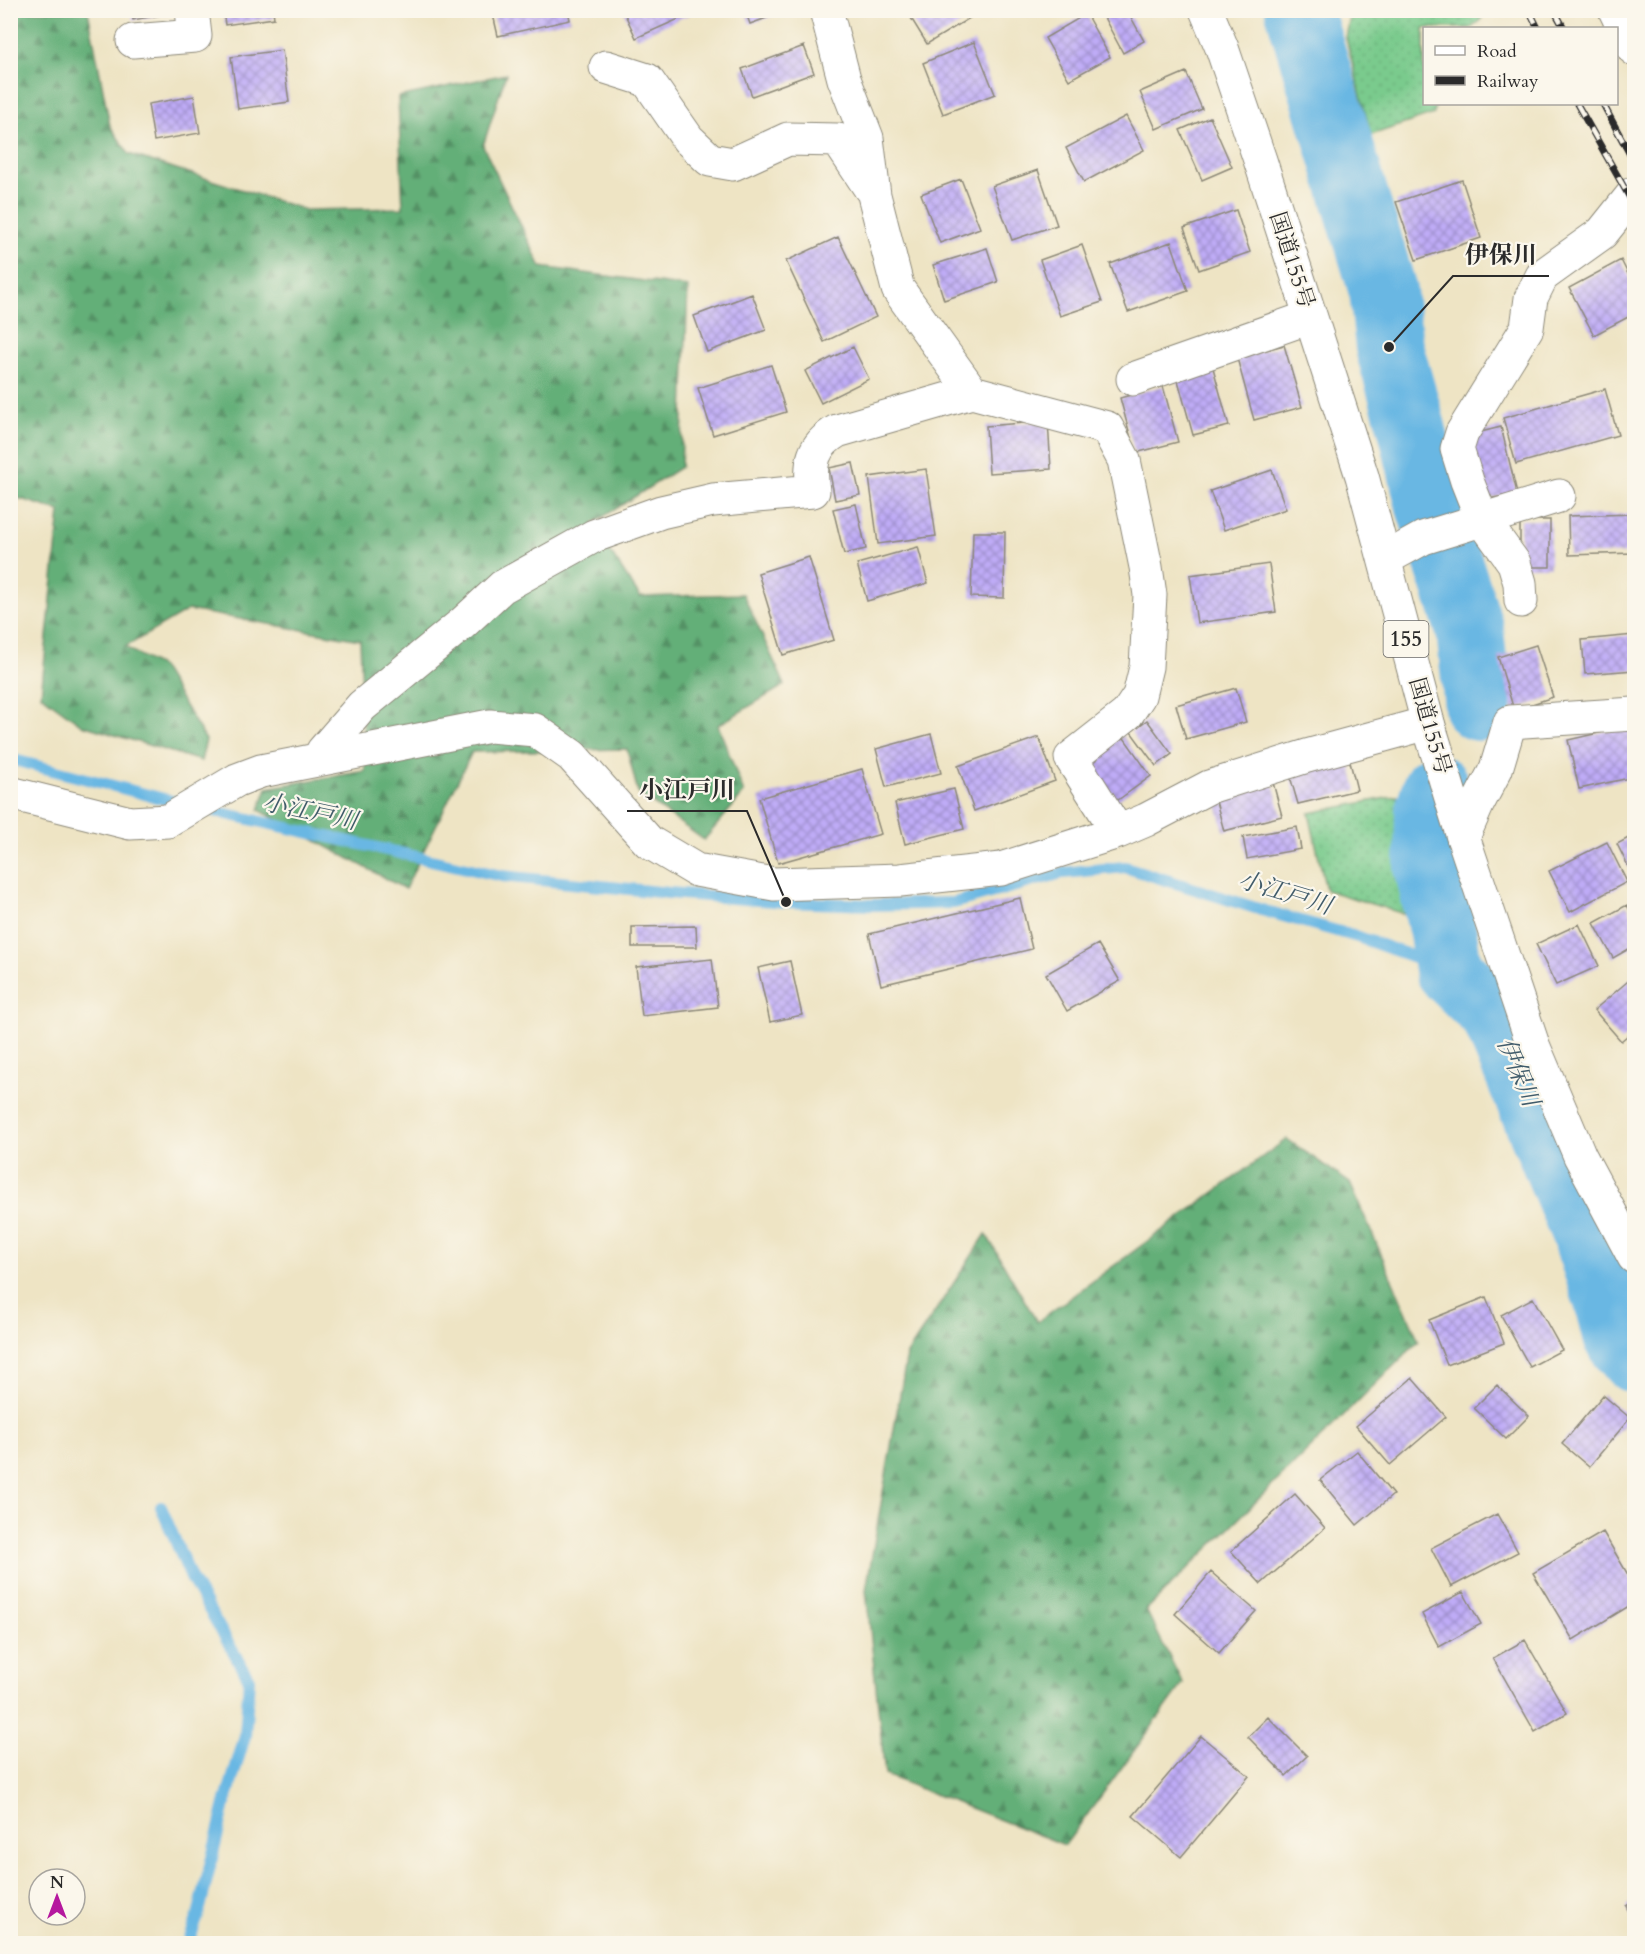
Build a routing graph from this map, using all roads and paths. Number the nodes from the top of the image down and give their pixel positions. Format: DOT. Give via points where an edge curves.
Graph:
graph roads {
  1 [pos="192,10"];
  2 [pos="826,10"];
  3 [pos="1206,10"];
  4 [pos="1616,10"];
  5 [pos="133,41"];
  6 [pos="1635,49"];
  7 [pos="606,67"];
  8 [pos="1635,193"];
  9 [pos="874,195"];
  10 [pos="1310,317"];
  11 [pos="1133,379"];
  12 [pos="972,392"];
  13 [pos="1559,496"];
  14 [pos="1469,524"];
  15 [pos="1384,559"];
  16 [pos="1521,601"];
  17 [pos="1635,714"];
  18 [pos="1428,723"];
  19 [pos="318,760"];
  20 [pos="10,793"];
  21 [pos="1119,832"];
  22 [pos="1462,837"];
  23 [pos="1635,1257"];
  1 -- 5 [label="main road" via="195,36"];
  2 -- 9 [label="main road" via="844,79 867,138"];
  3 -- 10 [label="main road, 国道155号 / 155" via="1226,59"];
  4 -- 6 [label="main road"];
  7 -- 9 [label="main road" via="647,80 688,139 710,160 733,164 788,139 838,140"];
  8 -- 14 [label="main road" via="1602,233 1542,276 1531,298 1527,328 1462,433 1457,448 1467,481"];
  9 -- 12 [label="main road" via="898,289"];
  10 -- 11 [label="main road"];
  10 -- 15 [label="main road, 国道155号 / 155" via="1362,476"];
  12 -- 19 [label="main road" via="837,431 822,440 810,471 813,491 713,500 661,512 594,536 502,587 362,706"];
  12 -- 21 [label="main road" via="1107,428 1124,460 1150,595 1146,668 1139,696 1127,714 1071,758"];
  13 -- 14 [label="main road"];
  14 -- 15 [label="main road" via="1423,538"];
  14 -- 16 [label="main road" via="1514,563"];
  15 -- 18 [label="main road, 国道155号 / 155"];
  17 -- 22 [label="main road" via="1510,722 1496,769"];
  18 -- 21 [label="main road" via="1209,787"];
  18 -- 22 [label="main road, 国道155号 / 155"];
  19 -- 20 [label="main road" via="237,780 168,821 130,823"];
  19 -- 21 [label="main road" via="490,726 535,730 572,756 649,842 696,870 774,884 900,879 1001,869"];
  22 -- 23 [label="main road, 国道155号 / 155" via="1533,1045 1580,1156"];
}
